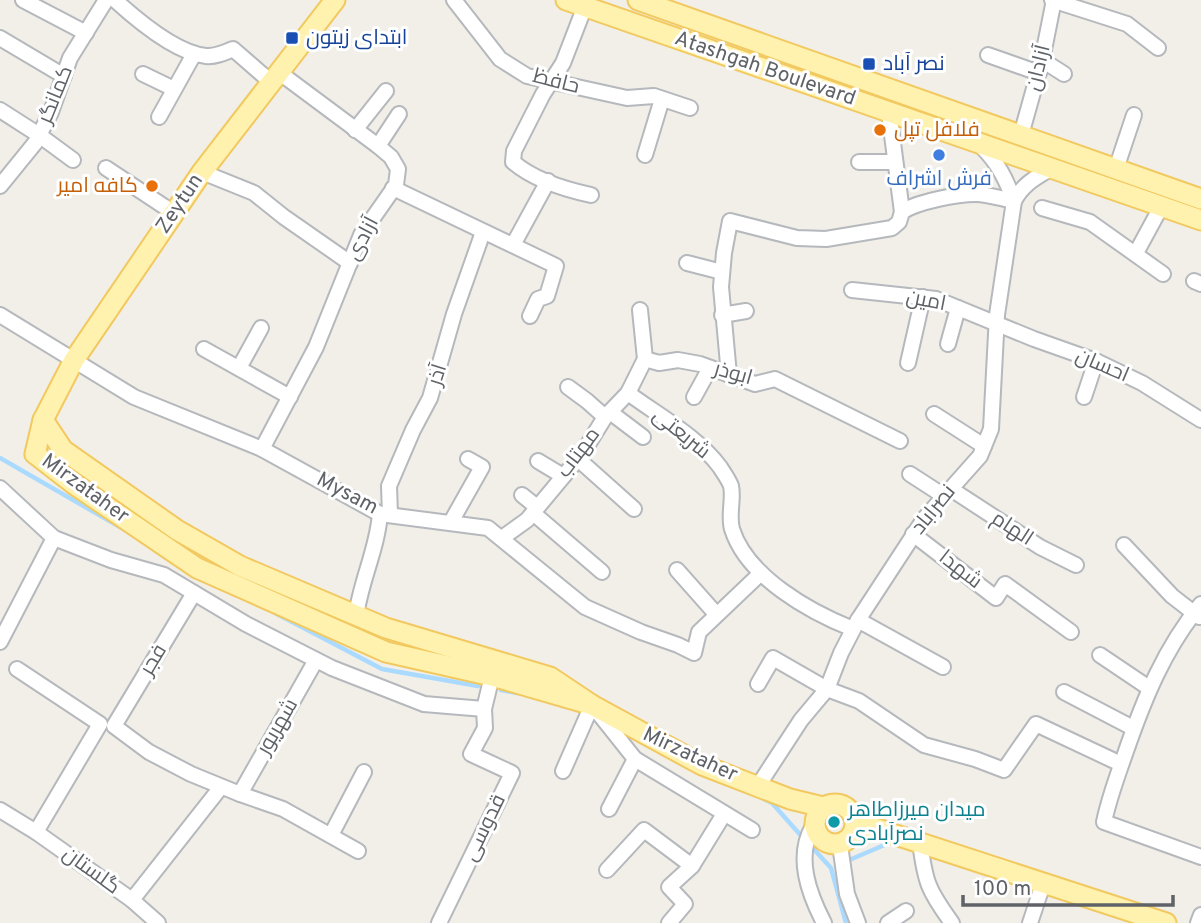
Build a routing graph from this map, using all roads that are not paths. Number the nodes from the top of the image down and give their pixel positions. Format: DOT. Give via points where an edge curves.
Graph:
graph roads {
  1 [pos="23,0"];
  2 [pos="106,0"];
  3 [pos="115,0"];
  4 [pos="335,0"];
  5 [pos="454,0"];
  6 [pos="638,0"];
  7 [pos="1053,0"];
  8 [pos="575,3"];
  9 [pos="86,33"];
  10 [pos="0,38"];
  11 [pos="1158,48"];
  12 [pos="194,54"];
  13 [pos="988,55"];
  14 [pos="1040,66"];
  15 [pos="143,74"];
  16 [pos="1063,74"];
  17 [pos="64,76"];
  18 [pos="276,78"];
  19 [pos="551,81"];
  20 [pos="174,89"];
  21 [pos="386,91"];
  22 [pos="662,99"];
  23 [pos="690,108"];
  24 [pos="0,110"];
  25 [pos="889,112"];
  26 [pos="399,114"];
  27 [pos="1134,115"];
  28 [pos="159,117"];
  29 [pos="355,130"];
  30 [pos="39,135"];
  31 [pos="1021,135"];
  32 [pos="977,142"];
  33 [pos="378,146"];
  34 [pos="645,155"];
  35 [pos="73,160"];
  36 [pos="859,162"];
  37 [pos="895,162"];
  38 [pos="106,168"];
  39 [pos="1052,169"];
  40 [pos="1116,169"];
  41 [pos="202,172"];
  42 [pos="548,181"];
  43 [pos="0,186"];
  44 [pos="393,188"];
  45 [pos="591,195"];
  46 [pos="1201,199"];
  47 [pos="1014,201"];
  48 [pos="1161,207"];
  49 [pos="1042,208"];
  50 [pos="902,212"];
  51 [pos="174,213"];
  52 [pos="1201,220"];
  53 [pos="483,232"];
  54 [pos="513,245"];
  55 [pos="1136,253"];
  56 [pos="350,263"];
  57 [pos="687,263"];
  58 [pos="722,272"];
  59 [pos="1163,274"];
  60 [pos="852,290"];
  61 [pos="923,296"];
  62 [pos="958,308"];
  63 [pos="640,310"];
  64 [pos="746,311"];
  65 [pos="0,315"];
  66 [pos="722,315"];
  67 [pos="530,316"];
  68 [pos="997,324"];
  69 [pos="261,328"];
  70 [pos="948,344"];
  71 [pos="204,349"];
  72 [pos="645,359"];
  73 [pos="74,360"];
  74 [pos="1096,362"];
  75 [pos="908,363"];
  76 [pos="239,368"];
  77 [pos="710,368"];
  78 [pos="729,374"];
  79 [pos="568,387"];
  80 [pos="628,393"];
  81 [pos="290,397"];
  82 [pos="694,397"];
  83 [pos="1084,397"];
  84 [pos="934,414"];
  85 [pos="608,415"];
  86 [pos="43,419"];
  87 [pos="1201,420"];
  88 [pos="643,437"];
  89 [pos="901,441"];
  90 [pos="984,446"];
  91 [pos="262,449"];
  92 [pos="468,459"];
  93 [pos="578,459"];
  94 [pos="538,461"];
  95 [pos="910,474"];
  96 [pos="563,476"];
  97 [pos="0,488"];
  98 [pos="947,492"];
  99 [pos="523,495"];
  100 [pos="634,509"];
  101 [pos="535,510"];
  102 [pos="385,515"];
  103 [pos="451,522"];
  104 [pos="913,534"];
  105 [pos="54,538"];
  106 [pos="502,538"];
  107 [pos="1124,545"];
  108 [pos="1076,565"];
  109 [pos="677,570"];
  110 [pos="602,572"];
  111 [pos="761,573"];
  112 [pos="194,593"];
  113 [pos="1199,611"];
  114 [pos="716,614"];
  115 [pos="356,615"];
  116 [pos="855,625"];
  117 [pos="1071,632"];
  118 [pos="0,642"];
  119 [pos="1100,655"];
  120 [pos="316,660"];
  121 [pos="943,667"];
  122 [pos="17,669"];
  123 [pos="492,676"];
  124 [pos="758,684"];
  125 [pos="1149,688"];
  126 [pos="827,689"];
  127 [pos="1063,692"];
  128 [pos="592,705"];
  129 [pos="484,709"];
  130 [pos="1133,728"];
  131 [pos="635,759"];
  132 [pos="1121,764"];
  133 [pos="563,771"];
  134 [pos="364,772"];
  135 [pos="758,786"];
  136 [pos="221,787"];
  137 [pos="240,794"];
  138 [pos="609,809"];
  139 [pos="0,810"];
  140 [pos="724,814"];
  141 [pos="812,827"];
  142 [pos="752,830"];
  143 [pos="36,832"];
  144 [pos="331,835"];
  145 [pos="849,836"];
  146 [pos="920,842"];
  147 [pos="358,850"];
  148 [pos="1201,857"];
  149 [pos="692,866"];
  150 [pos="607,870"];
  151 [pos="1042,884"];
  152 [pos="132,900"];
  153 [pos="906,911"];
  154 [pos="1201,915"];
  155 [pos="443,921"];
  156 [pos="158,923"];
  157 [pos="669,923"];
  158 [pos="824,923"];
  159 [pos="858,923"];
  160 [pos="888,923"];
  161 [pos="952,923"];
  162 [pos="1030,923"];
  163 [pos="1167,923"];
  164 [pos="1198,923"];
  1 -- 9 [label="street"];
  2 -- 9 [label="street, کمانگر"];
  3 -- 12 [label="street" via="151,30"];
  4 -- 18 [label="main road, Zeytun"];
  5 -- 19 [label="street, حافظ" via="500,60 527,76"];
  6 -- 31 [label="main road, Atashgah Boulevard"];
  7 -- 11 [label="street" via="1127,24"];
  7 -- 14 [label="street, آزادان"];
  8 -- 19 [label="street" via="563,63"];
  8 -- 25 [label="main road, Atashgah Boulevard"];
  9 -- 17 [label="street, کمانگر"];
  10 -- 17 [label="street"];
  12 -- 18 [label="street" via="209,57 233,49"];
  12 -- 20 [label="street"];
  13 -- 14 [label="street"];
  14 -- 16 [label="street"];
  14 -- 31 [label="street, آزادان"];
  15 -- 20 [label="street"];
  17 -- 30 [label="street, کمانگر"];
  18 -- 29 [label="street"];
  18 -- 41 [label="main road, Zeytun"];
  19 -- 22 [label="street, حافظ" via="627,98"];
  19 -- 42 [label="street" via="514,151 513,162 527,174"];
  20 -- 28 [label="street"];
  21 -- 29 [label="street"];
  22 -- 23 [label="street, حافظ"];
  22 -- 34 [label="street"];
  24 -- 30 [label="street"];
  25 -- 32 [label="main road, Atashgah Boulevard"];
  25 -- 37 [label="street"];
  26 -- 33 [label="street"];
  27 -- 40 [label="street"];
  29 -- 33 [label="street"];
  30 -- 35 [label="street"];
  30 -- 43 [label="street, کمانگر"];
  31 -- 40 [label="main road, Atashgah Boulevard"];
  32 -- 39 [label="main road, Atashgah Boulevard"];
  32 -- 47 [label="street" via="1006,177"];
  33 -- 44 [label="street" via="398,169"];
  36 -- 37 [label="street"];
  37 -- 50 [label="street"];
  38 -- 51 [label="street"];
  39 -- 47 [label="street" via="1021,188"];
  39 -- 48 [label="main road, Atashgah Boulevard"];
  40 -- 46 [label="main road, Atashgah Boulevard"];
  41 -- 51 [label="main road, Zeytun"];
  41 -- 56 [label="street" via="254,193"];
  42 -- 45 [label="street"];
  42 -- 54 [label="street"];
  44 -- 53 [label="street"];
  44 -- 56 [label="street, آزادی" via="361,235"];
  47 -- 50 [label="street" via="977,194 910,206"];
  47 -- 68 [label="street, نصراباد"];
  48 -- 52 [label="main road, Atashgah Boulevard"];
  48 -- 55 [label="street"];
  49 -- 55 [label="street" via="1090,222"];
  50 -- 58 [label="street" via="892,228 826,239 797,239 730,221"];
  51 -- 73 [label="main road, Zeytun"];
  53 -- 54 [label="street"];
  53 -- 102 [label="street, آذر" via="430,398 389,486"];
  54 -- 67 [label="street" via="556,266 547,296 538,299"];
  55 -- 59 [label="street"];
  56 -- 81 [label="street, آزادی"];
  57 -- 58 [label="street"];
  58 -- 66 [label="street"];
  60 -- 61 [label="street, امین"];
  61 -- 62 [label="street, امین"];
  61 -- 75 [label="street"];
  62 -- 68 [label="street, امین"];
  62 -- 70 [label="street"];
  63 -- 72 [label="street"];
  64 -- 66 [label="street"];
  65 -- 73 [label="street, Mysam"];
  66 -- 78 [label="street"];
  68 -- 74 [label="street, احسان"];
  68 -- 90 [label="street, نصراباد" via="991,429"];
  69 -- 76 [label="street"];
  71 -- 76 [label="street"];
  72 -- 77 [label="street, ابوذر" via="659,363 678,360"];
  72 -- 80 [label="street, مهتاب"];
  73 -- 86 [label="main road, Zeytun"];
  73 -- 91 [label="street, Mysam" via="134,397"];
  74 -- 83 [label="street"];
  74 -- 87 [label="street, احسان" via="1142,383"];
  76 -- 81 [label="street"];
  77 -- 78 [label="street, ابوذر"];
  77 -- 82 [label="street"];
  78 -- 89 [label="street, ابوذر" via="755,384 775,379"];
  79 -- 85 [label="street"];
  80 -- 85 [label="street, مهتاب"];
  80 -- 111 [label="street, شریعتی" via="701,445 720,468 731,485 732,529"];
  81 -- 91 [label="street, آزادی"];
  84 -- 90 [label="street"];
  85 -- 88 [label="street"];
  85 -- 93 [label="street, مهتاب"];
  86 -- 115 [label="main road, Mirzataher" via="63,450 177,530 240,566"];
  86 -- 123 [label="main road, Mirzataher" via="35,454 197,568 386,652"];
  90 -- 98 [label="street, نصراباد"];
  91 -- 102 [label="street, Mysam"];
  92 -- 103 [label="street" via="482,467"];
  93 -- 96 [label="street, مهتاب"];
  93 -- 100 [label="street"];
  94 -- 96 [label="street"];
  95 -- 98 [label="street, الهام"];
  96 -- 101 [label="street, مهتاب"];
  97 -- 105 [label="street"];
  98 -- 104 [label="street, نصراباد"];
  98 -- 108 [label="street, الهام"];
  99 -- 101 [label="street"];
  101 -- 106 [label="street, مهتاب"];
  101 -- 110 [label="street"];
  102 -- 103 [label="street, Mysam"];
  102 -- 115 [label="street, آذر" via="359,590"];
  103 -- 106 [label="street, Mysam" via="488,528"];
  104 -- 116 [label="street, نصراباد"];
  104 -- 117 [label="street, شهدا" via="996,598 1005,584"];
  105 -- 112 [label="street" via="164,575"];
  105 -- 118 [label="street"];
  106 -- 114 [label="street, Mysam" via="585,607 694,653 699,632"];
  107 -- 113 [label="street" via="1172,596"];
  109 -- 114 [label="street"];
  111 -- 114 [label="street"];
  111 -- 116 [label="street, شریعتی" via="826,618"];
  112 -- 120 [label="street"];
  112 -- 136 [label="street, فجر" via="114,726 149,752"];
  113 -- 125 [label="street" via="1170,645"];
  115 -- 128 [label="main road, Mirzataher" via="550,677"];
  116 -- 121 [label="street, شریعتی"];
  116 -- 126 [label="street, نصراباد"];
  119 -- 125 [label="street"];
  120 -- 129 [label="street" via="424,704"];
  120 -- 137 [label="street, شهریور"];
  122 -- 143 [label="street" via="100,724"];
  123 -- 128 [label="main road, Mirzataher"];
  123 -- 129 [label="street, قدوسی"];
  124 -- 126 [label="street" via="773,658"];
  125 -- 130 [label="street"];
  126 -- 132 [label="street" via="859,701 924,745 1004,770 1036,724"];
  126 -- 135 [label="street, نصراباد"];
  127 -- 130 [label="street"];
  128 -- 131 [label="street"];
  128 -- 133 [label="street"];
  128 -- 135 [label="main road, Mirzataher" via="702,765"];
  129 -- 155 [label="street, قدوسی" via="485,728 471,754 512,773"];
  130 -- 132 [label="street"];
  131 -- 138 [label="street"];
  131 -- 140 [label="street"];
  132 -- 148 [label="street" via="1104,822"];
  134 -- 144 [label="street"];
  135 -- 141 [label="main road, Mirzataher" via="790,799"];
  136 -- 137 [label="street"];
  136 -- 152 [label="street, گلستان"];
  137 -- 144 [label="street" via="283,808"];
  139 -- 143 [label="street, گلستان"];
  140 -- 142 [label="street"];
  140 -- 149 [label="street"];
  141 -- 145 [label="main road, Mirzataher" via="826,840"];
  141 -- 145 [label="main road, Mirzataher" via="838,804 848,808"];
  141 -- 158 [label="street" via="803,860"];
  143 -- 152 [label="street, گلستان"];
  144 -- 147 [label="street"];
  145 -- 146 [label="main road" via="885,833"];
  145 -- 159 [label="street" via="847,894"];
  146 -- 151 [label="main road"];
  146 -- 161 [label="street" via="932,896"];
  149 -- 150 [label="street" via="644,830"];
  149 -- 157 [label="street" via="668,887 685,904"];
  151 -- 162 [label="street"];
  151 -- 163 [label="main road"];
  152 -- 156 [label="street"];
  153 -- 160 [label="street"];
  154 -- 164 [label="street"];
}
